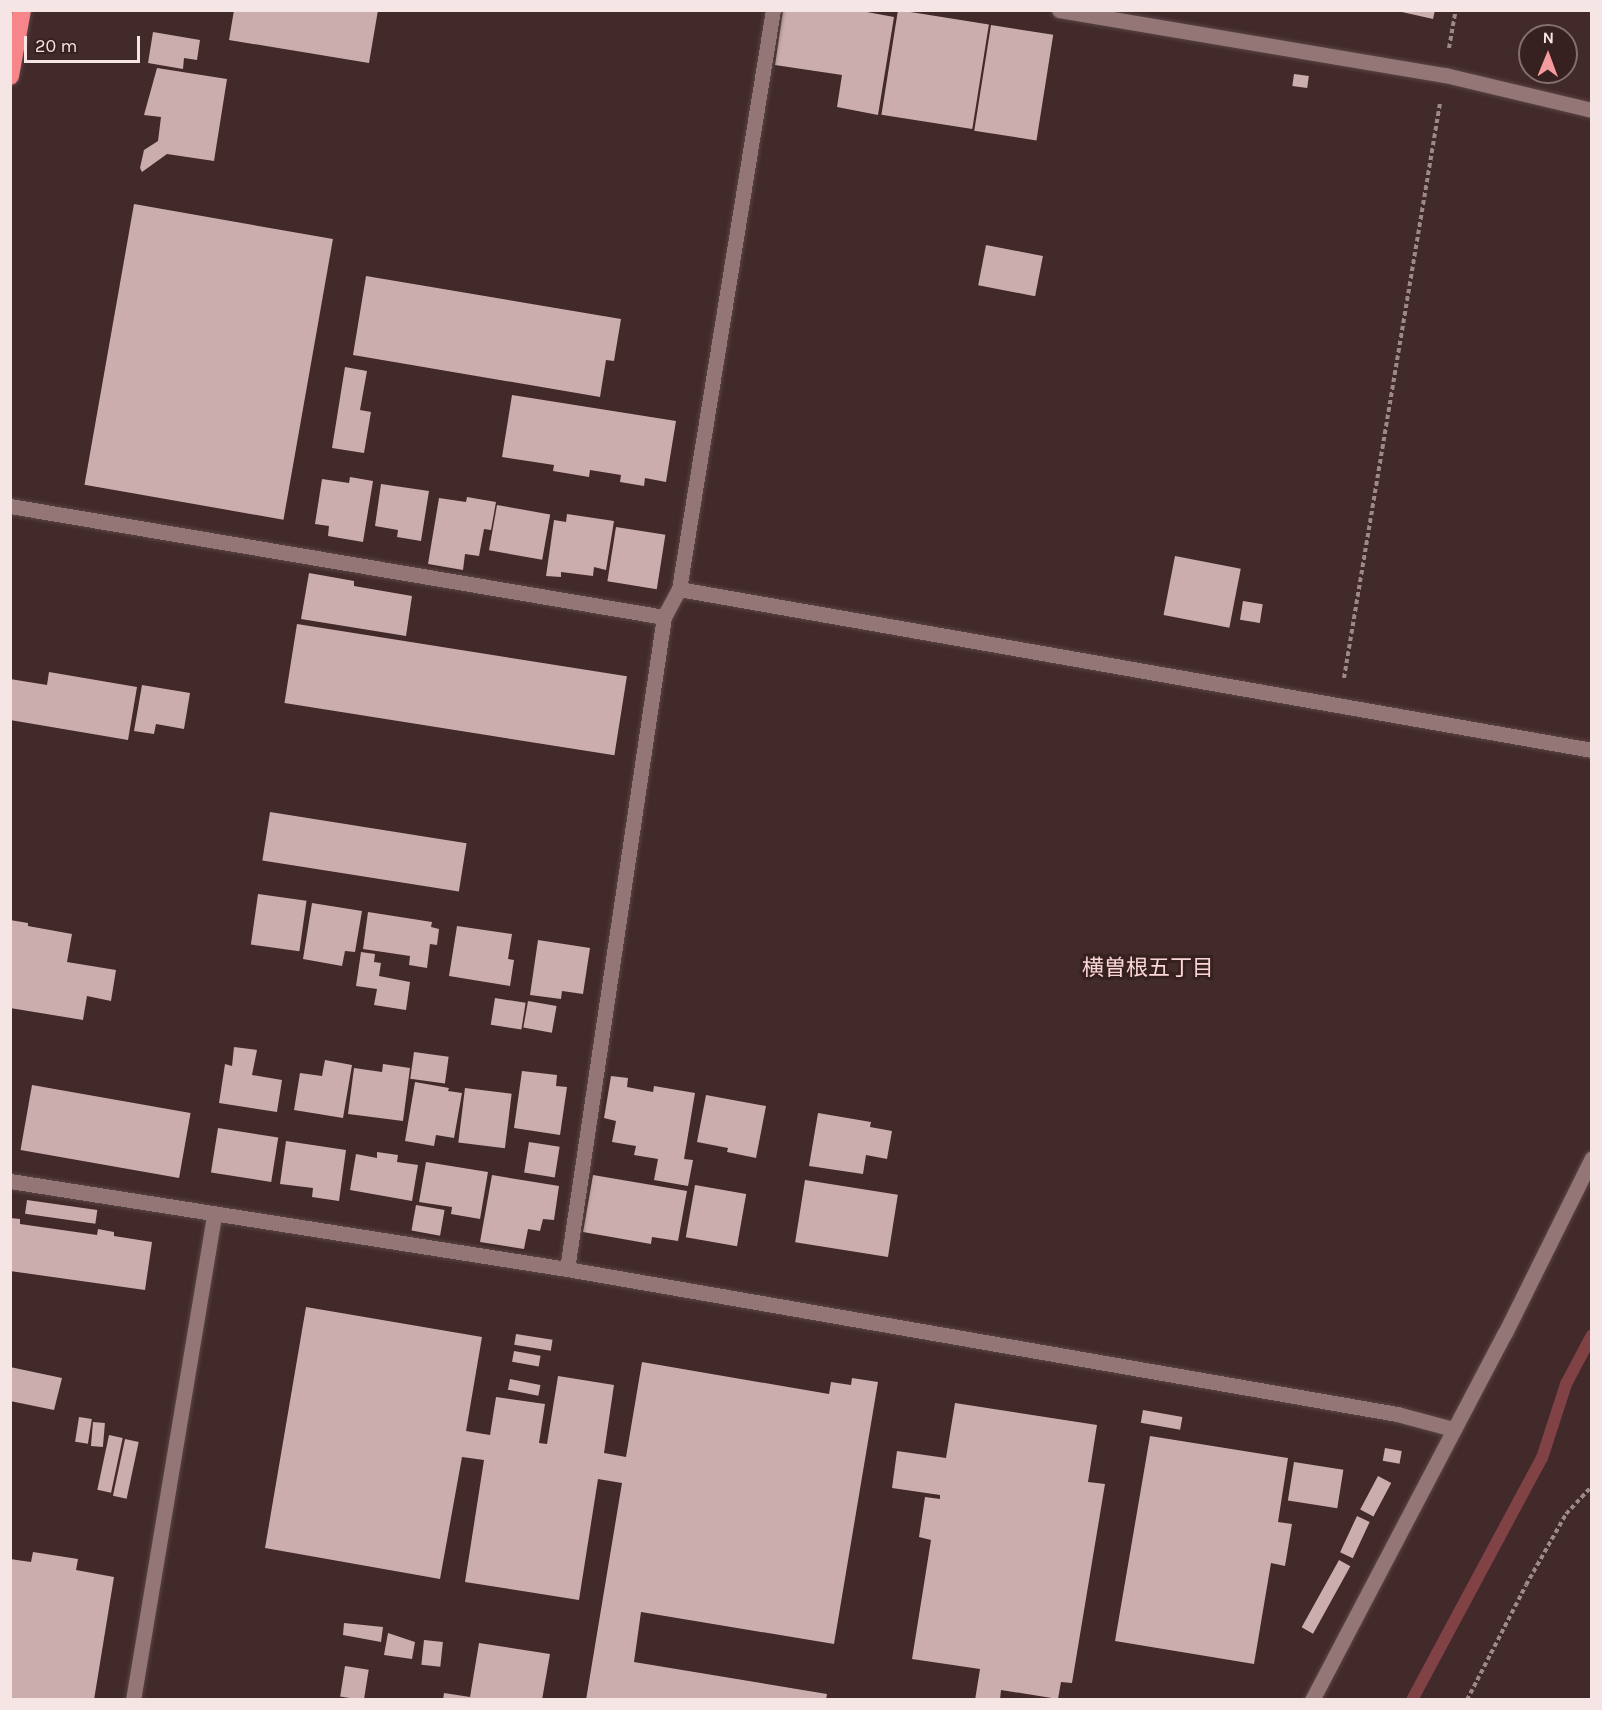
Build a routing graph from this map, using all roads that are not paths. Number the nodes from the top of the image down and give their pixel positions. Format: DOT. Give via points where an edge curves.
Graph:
graph roads {
  1 [pos="22,10"];
  2 [pos="773,10"];
  3 [pos="1059,10"];
  4 [pos="10,76"];
  5 [pos="1592,110"];
  6 [pos="10,507"];
  7 [pos="679,590"];
  8 [pos="664,617"];
  9 [pos="1592,750"];
  10 [pos="1592,1158"];
  11 [pos="10,1181"];
  12 [pos="214,1214"];
  13 [pos="567,1269"];
  14 [pos="1453,1429"];
  15 [pos="133,1700"];
  16 [pos="1312,1700"];
  1 -- 4 [label="highway"];
  2 -- 7 [label="street"];
  3 -- 5 [label="street" via="1445,75"];
  6 -- 8 [label="street"];
  7 -- 8 [label="street"];
  7 -- 9 [label="street"];
  8 -- 13 [label="street"];
  10 -- 14 [label="street"];
  11 -- 12 [label="street"];
  12 -- 13 [label="street"];
  12 -- 15 [label="street"];
  13 -- 14 [label="street" via="1397,1413"];
  14 -- 16 [label="street"];
}
